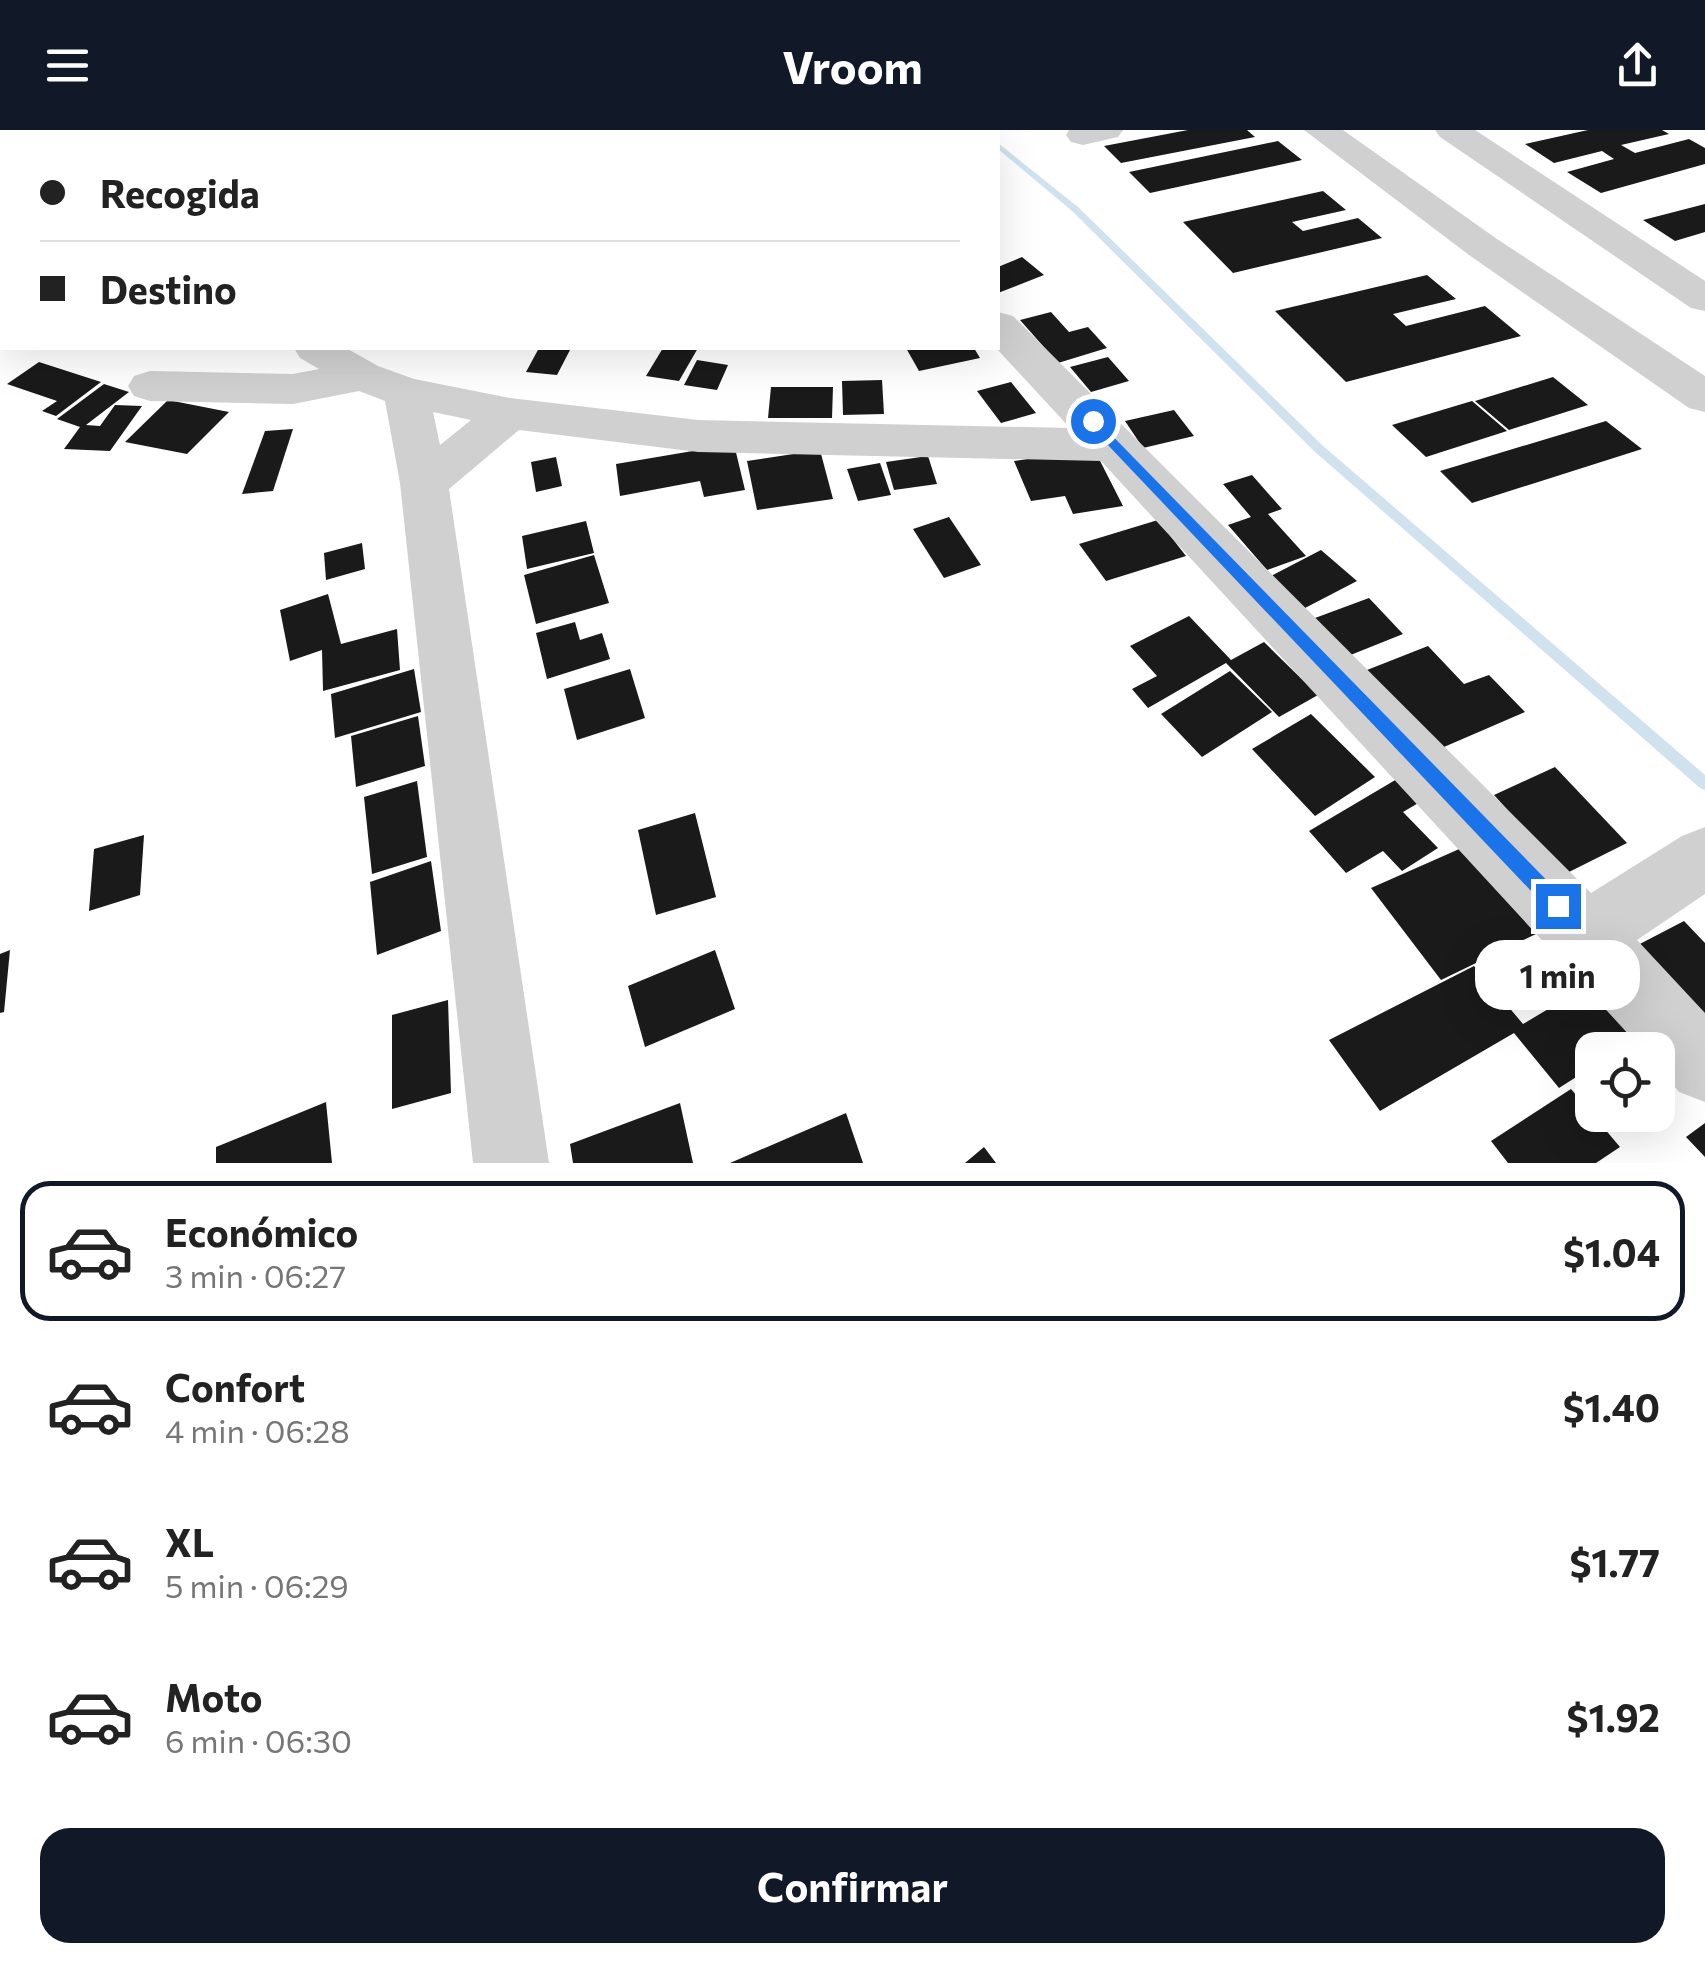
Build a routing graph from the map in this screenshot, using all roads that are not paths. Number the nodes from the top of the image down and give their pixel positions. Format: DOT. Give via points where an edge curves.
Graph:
graph roads {
  1 [pos="1321,130"];
  2 [pos="1452,130"];
  3 [pos="1705,299"];
  4 [pos="1000,328"];
  5 [pos="319,350"];
  6 [pos="384,384"];
  7 [pos="150,386"];
  8 [pos="1705,398"];
  9 [pos="510,414"];
  10 [pos="1117,445"];
  11 [pos="424,483"];
  12 [pos="1693,864"];
  13 [pos="1586,934"];
  14 [pos="1705,1066"];
  15 [pos="511,1163"];
  1 -- 8 [label="street"];
  2 -- 3 [label="street"];
  4 -- 10 [label="street"];
  5 -- 6 [label="street"];
  6 -- 7 [label="street" via="293,390"];
  6 -- 9 [label="street"];
  6 -- 11 [label="street"];
  9 -- 10 [label="street" via="698,436"];
  9 -- 11 [label="street"];
  10 -- 13 [label="street"];
  11 -- 15 [label="street"];
  12 -- 13 [label="street"];
  13 -- 14 [label="street"];
}
